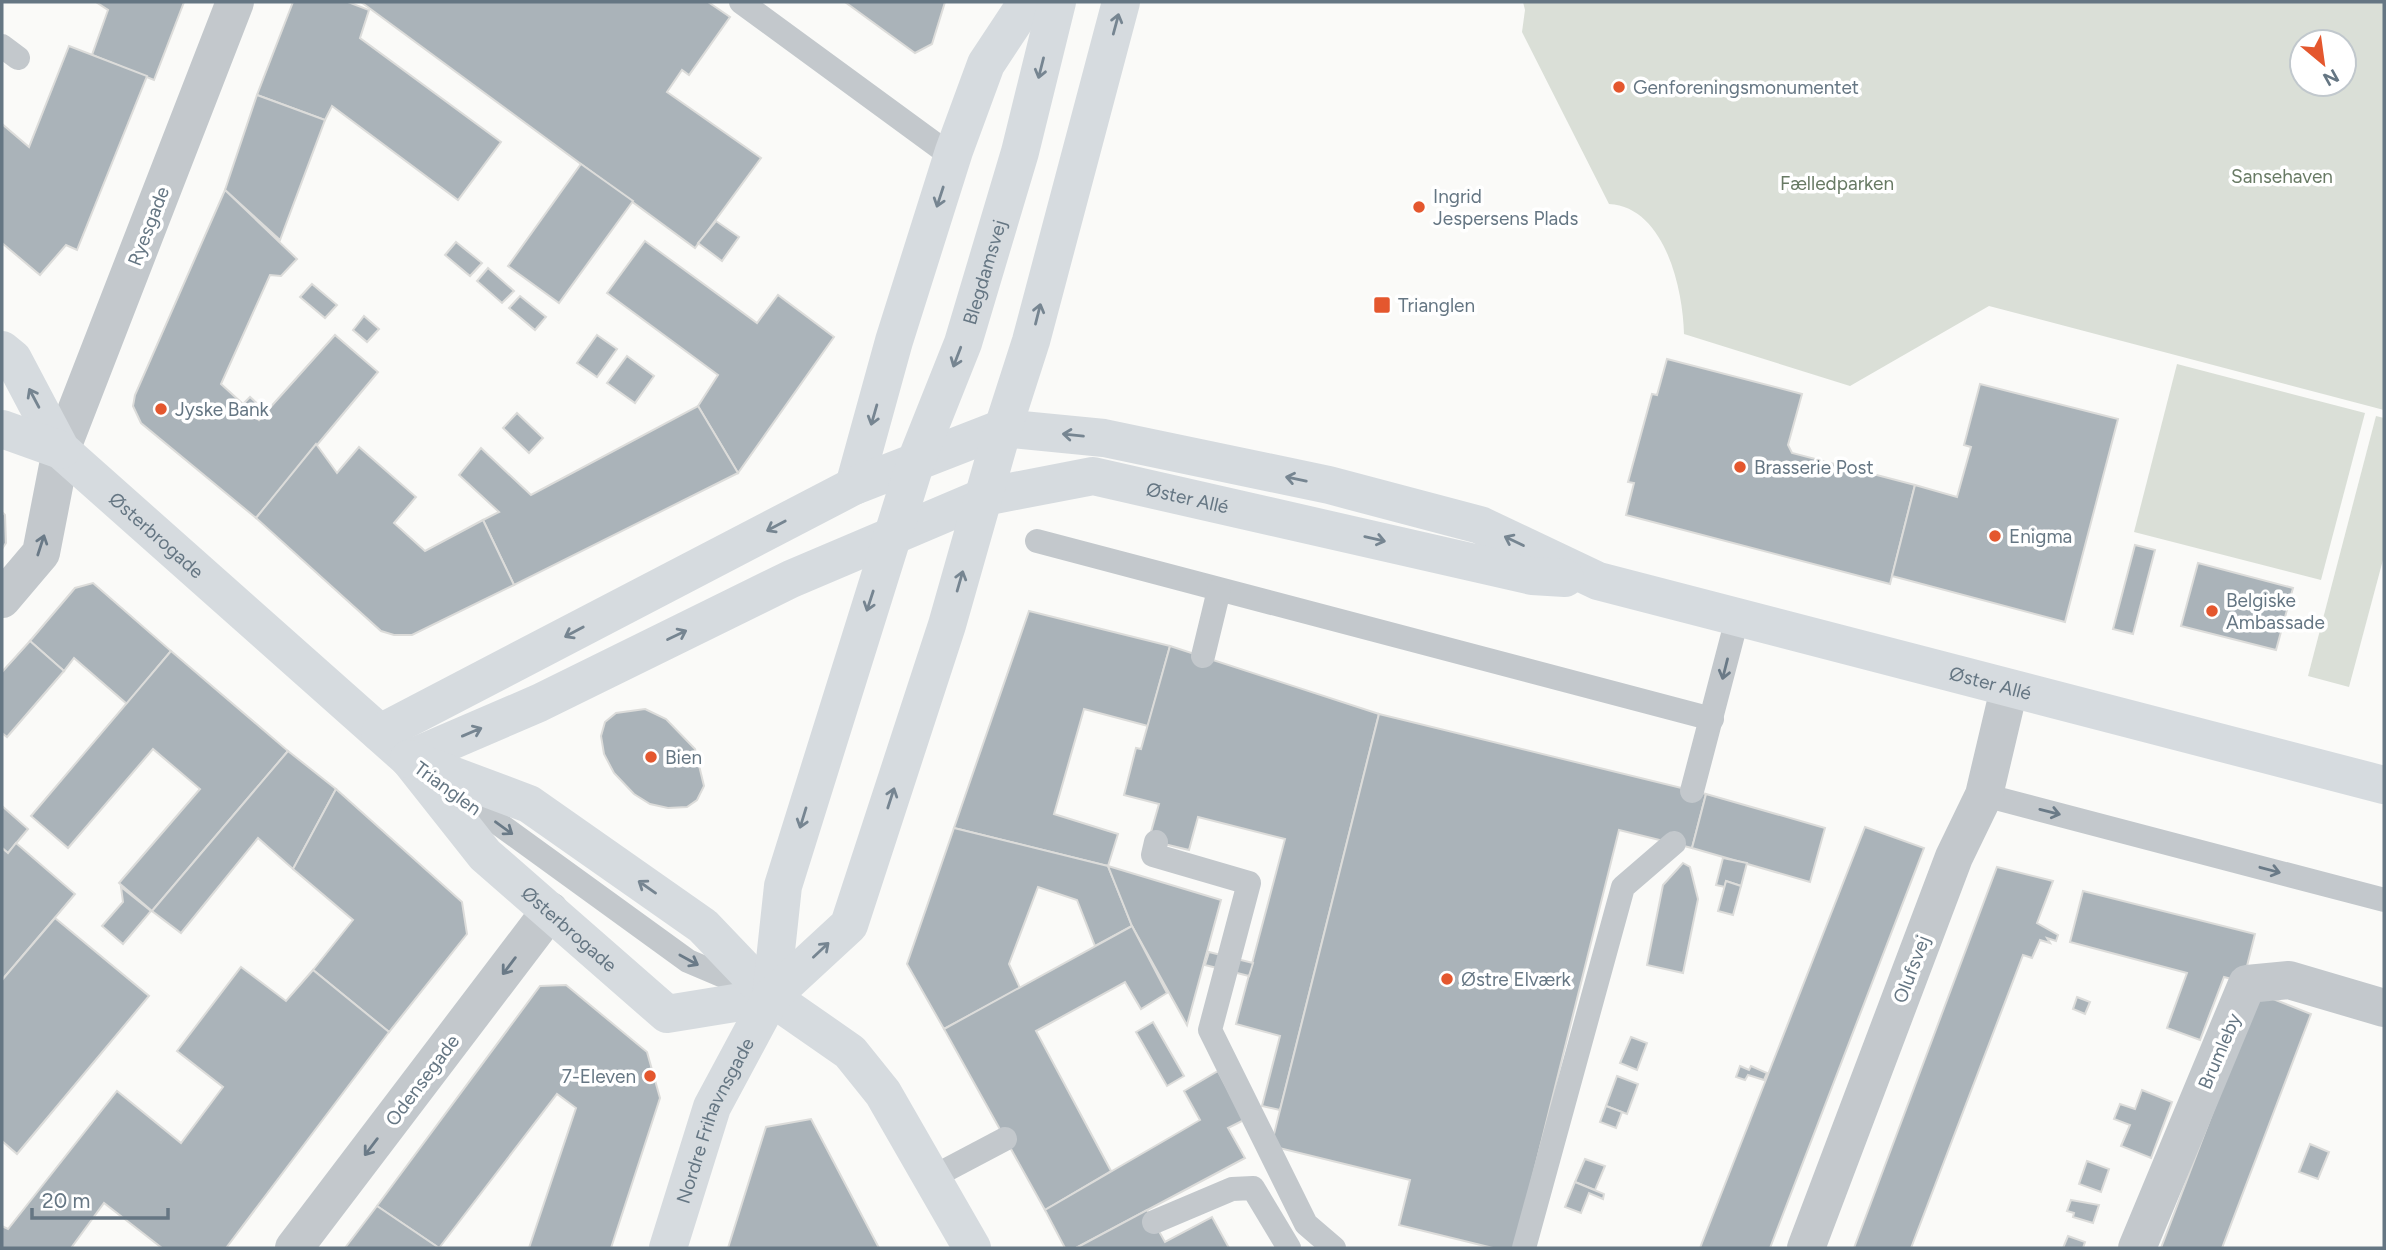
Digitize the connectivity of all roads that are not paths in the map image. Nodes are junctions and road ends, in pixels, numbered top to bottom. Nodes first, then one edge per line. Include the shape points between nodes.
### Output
1 (235, 2) edge
2 (741, 2) edge
3 (1027, 2) edge
4 (1057, 2) edge
5 (1122, 2) edge
6 (954, 151) junction
7 (2, 350) edge
8 (1003, 428) junction
9 (2, 429) edge
10 (61, 450) junction
11 (916, 461) junction
12 (854, 486) junction
13 (984, 497) junction
14 (892, 536) junction
15 (1037, 541) dead end
16 (791, 579) joint
17 (1598, 581) junction
18 (1219, 590) junction
19 (2, 599) edge
20 (1737, 619) junction
21 (1203, 656) dead end
22 (2009, 689) junction
23 (1712, 719) junction
24 (380, 733) junction
25 (409, 759) junction
26 (2384, 785) edge
27 (1692, 791) dead end
28 (1984, 795) junction
29 (1156, 842) dead end
30 (1674, 843) dead end
31 (2384, 900) edge
32 (550, 911) junction
33 (771, 997) junction
34 (2384, 1008) edge
35 (1005, 1139) dead end
36 (933, 1177) junction
37 (1154, 1222) dead end
38 (295, 1248) edge
39 (668, 1248) edge
40 (972, 1248) edge
41 (1289, 1248) edge
42 (1334, 1248) edge
43 (1524, 1248) edge
44 (1806, 1248) edge
45 (2137, 1248) edge

1 - 10 street, Ryesgade
2 - 6 lane via 939,147
3 - 6 street via 986,64
4 -> 11 street, Blegdamsvej via 1020,152 963,342
8 -> 5 street via 1031,341
6 -> 12 street
10 -> 7 street, Østerbrogade via 13,359
8 - 11 street, Øster Allé
8 - 13 street
17 -> 8 street, Øster Allé via 1480,524 1329,485 1104,438
9 - 10 street, Østerbrogade
19 -> 10 street, Ryesgade via 41,553
10 - 24 street, Østerbrogade
11 - 12 street, Øster Allé
11 - 14 street, Blegdamsvej
12 -> 24 street
13 - 14 street, Øster Allé
13 -> 17 street, Øster Allé via 1093,476 1532,576
33 -> 13 street via 849,925
14 - 16 street, Øster Allé
14 -> 33 street via 783,886
15 - 18 lane
25 -> 16 street, Trianglen via 539,703
17 - 20 street, Øster Allé
18 - 21 lane
18 - 23 lane
20 - 22 street, Øster Allé
20 -> 23 lane
22 - 26 street, Øster Allé
22 - 28 street, Olufsvej
23 - 27 lane
24 - 25 street, Østerbrogade
25 -> 32 street, Østerbrogade via 485,855
25 - 33 street, Østerbrogade via 529,804 703,926
28 -> 31 lane
28 - 44 street, Olufsvej via 1954,857
29 - 42 lane via 1153,855 1249,883 1210,1030 1306,1224
30 - 43 lane via 1623,887
32 - 33 street, Østerbrogade via 667,1014
32 -> 38 street, Odensegade
33 - 36 street, Østerbrogade via 850,1052 883,1093
33 - 39 street, Nordre Frihavnsgade via 712,1107
34 - 45 street, Brumleby via 2289,980 2247,984
35 - 36 lane
36 - 40 street, Østerbrogade
37 - 41 lane via 1232,1189 1253,1188

